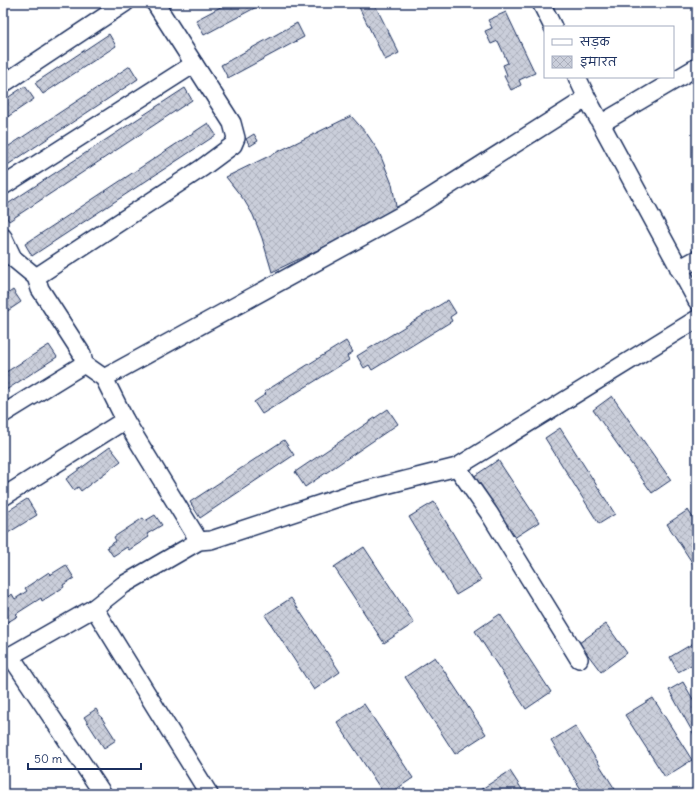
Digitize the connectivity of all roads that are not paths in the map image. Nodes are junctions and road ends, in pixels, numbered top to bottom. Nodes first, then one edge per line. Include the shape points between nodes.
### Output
1 (125, 3) edge
2 (155, 3) edge
3 (541, 3) edge
4 (552, 26) edge
5 (194, 64) junction
6 (697, 67) edge
7 (577, 78) edge
8 (3, 84) edge
9 (587, 98) junction
10 (602, 123) junction
11 (3, 186) edge
12 (3, 237) edge
13 (697, 259) edge
14 (8, 261) edge
15 (679, 268) junction
16 (36, 277) junction
17 (697, 301) edge
18 (697, 319) edge
19 (84, 364) junction
20 (104, 378) junction
21 (3, 414) edge
22 (125, 420) junction
23 (456, 467) junction
24 (3, 497) edge
25 (199, 541) junction
26 (94, 608) junction
27 (6, 657) edge
28 (579, 659) dead end
29 (103, 794) edge
30 (209, 794) edge

1 - 8 street
2 - 5 street
3 - 4 street
5 - 11 street
5 - 16 street via 232,123 236,138 233,145
6 - 10 street
7 - 9 street
9 - 10 street
9 - 20 street via 409,211
10 - 15 street
12 - 14 street
13 - 15 street
14 - 16 street
15 - 17 street
16 - 19 street via 40,289 82,354
18 - 23 street
19 - 20 street
19 - 21 street
20 - 22 street
22 - 24 street
22 - 25 street
23 - 25 street via 350,494 211,540
23 - 28 street via 489,513
25 - 26 street via 122,585
26 - 27 street
26 - 30 street
27 - 29 street

